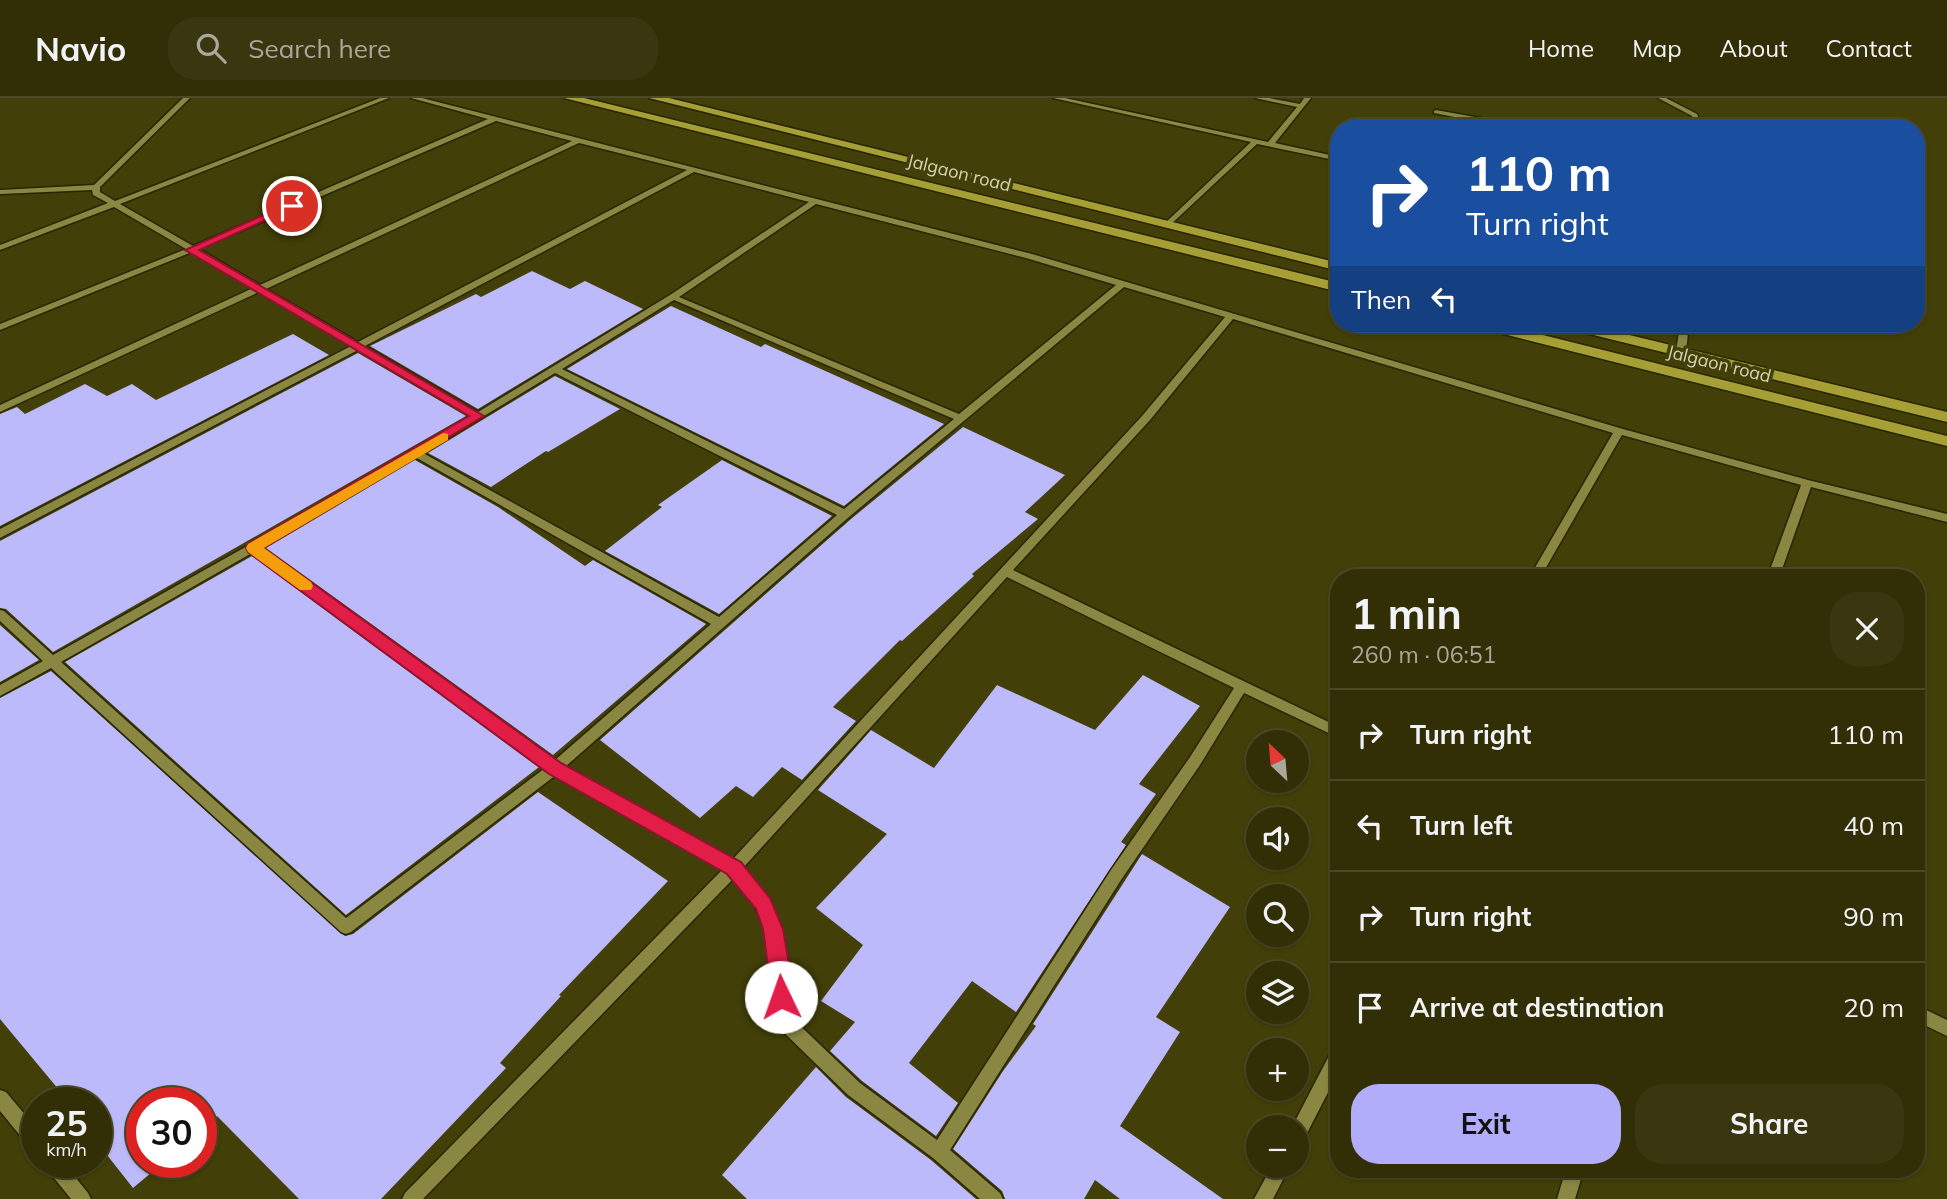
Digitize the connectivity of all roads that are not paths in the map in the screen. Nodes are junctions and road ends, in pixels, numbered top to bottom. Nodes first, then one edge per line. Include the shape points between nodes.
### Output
1 (187, 98) edge
2 (386, 98) edge
3 (414, 98) edge
4 (570, 98) edge
5 (1056, 98) edge
6 (1114, 98) edge
7 (1258, 98) edge
8 (1308, 98) edge
9 (1661, 98) edge
10 (663, 99) edge
11 (1301, 106) junction
12 (1102, 108) junction
13 (1436, 112) dead end
14 (495, 119) junction
15 (1474, 119) edge
16 (1696, 119) edge
17 (579, 140) junction
18 (1256, 141) junction
19 (1270, 144) junction
20 (1330, 157) edge
21 (693, 170) junction
22 (96, 187) junction
23 (0, 192) edge
24 (814, 201) junction
25 (115, 203) junction
26 (1168, 225) junction
27 (0, 248) edge
28 (190, 250) junction
29 (1330, 265) edge
30 (1123, 284) junction
31 (1330, 286) edge
32 (260, 290) junction
33 (673, 297) junction
34 (1232, 316) junction
35 (0, 327) edge
36 (1517, 333) edge
37 (1603, 333) edge
38 (1683, 333) edge
39 (356, 346) junction
40 (1682, 352) junction
41 (554, 369) junction
42 (0, 409) edge
43 (478, 416) junction
44 (1947, 417) edge
45 (961, 418) junction
46 (1619, 431) junction
47 (1947, 441) edge
48 (415, 453) junction
49 (1807, 483) junction
50 (845, 514) junction
51 (1947, 518) edge
52 (0, 534) edge
53 (253, 548) junction
54 (1539, 569) edge
55 (1776, 569) edge
56 (1006, 571) junction
57 (0, 614) edge
58 (721, 624) junction
59 (51, 660) junction
60 (1242, 686) junction
61 (0, 691) edge
62 (1330, 729) edge
63 (555, 768) junction
64 (734, 868) junction
65 (1925, 1017) edge
66 (1947, 1028) edge
67 (1330, 1071) edge
68 (0, 1098) edge
69 (1307, 1115) edge
70 (21, 1124) edge
71 (939, 1152) junction
72 (65, 1178) edge
73 (1274, 1178) edge
74 (1572, 1178) edge
75 (82, 1199) edge
76 (411, 1199) edge
77 (994, 1199) edge
78 (1263, 1199) edge
79 (1566, 1199) edge

1 - 22 street
2 - 25 street
3 - 14 street
4 - 31 highway, Jalgaon road
5 - 12 street
6 - 12 street
7 - 11 street
8 - 11 street
9 - 16 street
10 - 26 highway, Jalgaon road
11 - 19 street
12 - 18 street
13 - 15 street
14 - 17 street
14 - 28 street
17 - 21 street
17 - 32 street
18 - 19 street
18 - 26 street
19 - 20 street
21 - 24 street
21 - 39 street
22 - 23 street
22 - 25 street via 96,193
24 - 30 street
24 - 33 street
25 - 27 street
25 - 28 street
26 - 29 highway, Jalgaon road
28 - 32 street
28 - 35 street
30 - 34 street
30 - 45 street
32 - 39 street
32 - 42 street
33 - 41 street
33 - 45 street
34 - 46 street
34 - 56 street
36 - 47 highway, Jalgaon road
37 - 40 highway, Jalgaon road
38 - 40 street
39 - 43 street
39 - 52 street
40 - 44 highway, Jalgaon road
41 - 43 street
41 - 50 street
43 - 48 street
45 - 50 street
46 - 49 street
46 - 54 street
48 - 53 street
48 - 58 street
49 - 51 street
49 - 55 street
50 - 58 street
53 - 59 street
53 - 63 street
56 - 60 street
56 - 64 street
57 - 59 street
58 - 63 street
59 - 61 street
59 - 63 street via 346,927
60 - 62 street
60 - 71 street
63 - 64 street
64 - 71 street via 763,904 773,929 781,976 780,1017 854,1089
64 - 76 street
65 - 66 street
67 - 69 street
68 - 70 street
71 - 77 street
72 - 75 street
73 - 78 street
74 - 79 street

